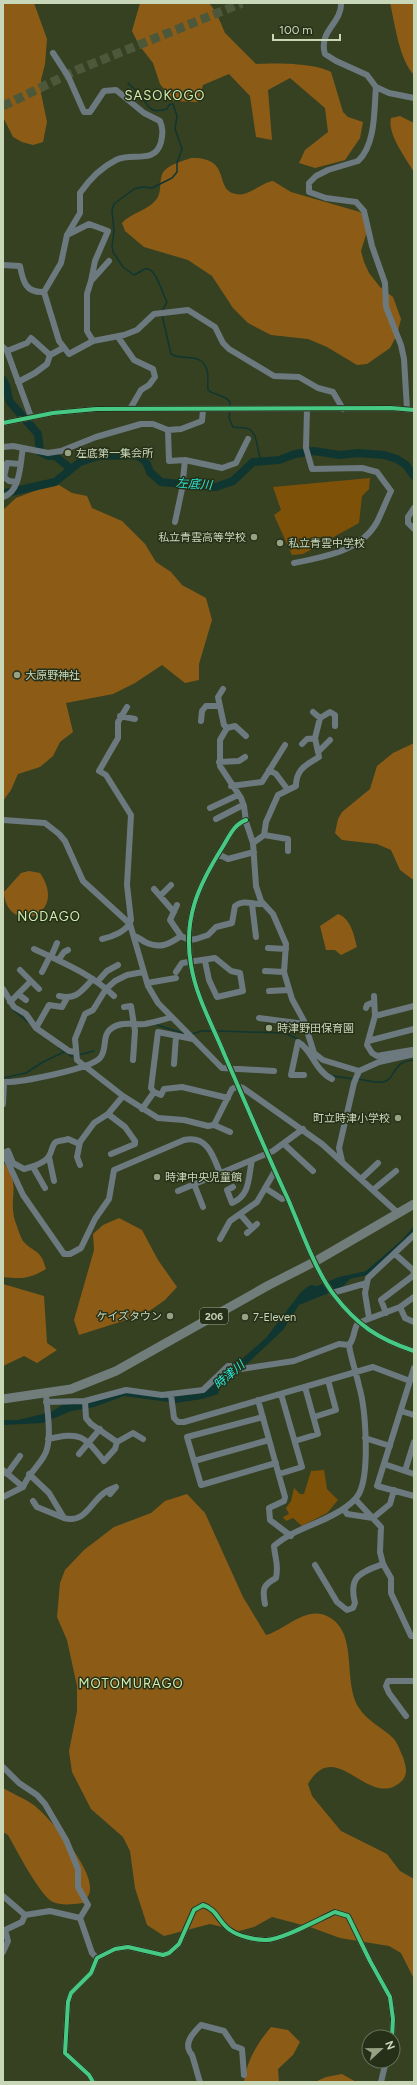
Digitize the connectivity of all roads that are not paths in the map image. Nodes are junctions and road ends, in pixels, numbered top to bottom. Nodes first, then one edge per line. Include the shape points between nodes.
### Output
1 (341, 3) edge
2 (53, 52) dead end
3 (376, 87) junction
4 (414, 98) edge
5 (67, 235) junction
6 (109, 261) dead end
7 (3, 265) edge
8 (91, 281) junction
9 (44, 292) junction
10 (118, 337) junction
11 (93, 341) junction
12 (63, 348) junction
13 (5, 349) edge
14 (50, 355) junction
15 (18, 382) junction
16 (130, 409) junction
17 (307, 409) junction
18 (343, 409) junction
19 (407, 409) junction
20 (203, 410) junction
21 (414, 410) edge
22 (31, 417) junction
23 (3, 423) edge
24 (168, 430) junction
25 (248, 439) dead end
26 (3, 447) edge
27 (23, 448) junction
28 (184, 460) junction
29 (20, 464) junction
30 (16, 485) junction
31 (5, 497) edge
32 (414, 508) edge
33 (175, 522) dead end
34 (414, 529) edge
35 (294, 564) dead end
36 (223, 689) dead end
37 (220, 706) junction
38 (127, 707) dead end
39 (313, 712) dead end
40 (120, 716) junction
41 (320, 718) junction
42 (135, 719) dead end
43 (201, 721) dead end
44 (336, 726) dead end
45 (227, 728) junction
46 (246, 736) dead end
47 (315, 738) junction
48 (330, 740) dead end
49 (285, 744) dead end
50 (302, 744) dead end
51 (318, 752) junction
52 (245, 757) dead end
53 (219, 762) junction
54 (269, 770) junction
55 (231, 786) junction
56 (288, 790) junction
57 (238, 795) junction
58 (243, 805) junction
59 (210, 808) dead end
60 (216, 819) dead end
61 (3, 820) edge
62 (246, 820) junction
63 (264, 835) junction
64 (253, 843) junction
65 (288, 851) dead end
66 (254, 852) junction
67 (218, 854) junction
68 (171, 885) dead end
69 (154, 889) dead end
70 (160, 896) junction
71 (252, 904) junction
72 (263, 904) junction
73 (177, 905) dead end
74 (174, 912) junction
75 (130, 924) junction
76 (134, 936) junction
77 (181, 936) junction
78 (256, 937) dead end
79 (102, 939) dead end
80 (188, 940) junction
81 (57, 943) dead end
82 (268, 948) dead end
83 (34, 949) dead end
84 (286, 949) junction
85 (68, 950) dead end
86 (50, 957) junction
87 (59, 959) junction
88 (205, 961) junction
89 (191, 962) junction
90 (118, 965) dead end
91 (20, 970) dead end
92 (265, 971) dead end
93 (42, 972) dead end
94 (143, 972) junction
95 (284, 972) junction
96 (95, 980) junction
97 (31, 981) junction
98 (147, 983) junction
99 (3, 989) edge
100 (39, 989) dead end
101 (106, 989) junction
102 (289, 990) junction
103 (269, 991) dead end
104 (18, 994) junction
105 (58, 996) dead end
106 (114, 996) dead end
107 (67, 998) junction
108 (26, 1000) dead end
109 (10, 1002) junction
110 (414, 1006) edge
111 (124, 1007) dead end
112 (366, 1008) dead end
113 (375, 1016) junction
114 (172, 1017) junction
115 (259, 1018) dead end
116 (135, 1024) junction
117 (305, 1024) junction
118 (36, 1028) junction
119 (414, 1030) edge
120 (176, 1036) junction
121 (192, 1038) junction
122 (368, 1041) junction
123 (414, 1050) edge
124 (414, 1054) edge
125 (76, 1055) junction
126 (133, 1060) dead end
127 (174, 1064) dead end
128 (82, 1065) junction
129 (231, 1068) junction
130 (274, 1071) dead end
131 (304, 1075) dead end
132 (356, 1076) junction
133 (332, 1079) dead end
134 (4, 1082) edge
135 (238, 1086) junction
136 (154, 1092) junction
137 (123, 1096) junction
138 (228, 1098) junction
139 (3, 1104) edge
140 (142, 1108) junction
141 (108, 1114) junction
142 (214, 1125) junction
143 (303, 1129) junction
144 (230, 1132) dead end
145 (80, 1142) junction
146 (284, 1144) junction
147 (3, 1152) edge
148 (111, 1154) dead end
149 (267, 1154) junction
150 (49, 1157) junction
151 (252, 1160) junction
152 (342, 1161) junction
153 (378, 1163) dead end
154 (80, 1165) dead end
155 (33, 1167) junction
156 (275, 1171) junction
157 (313, 1171) dead end
158 (396, 1171) dead end
159 (220, 1173) junction
160 (361, 1179) junction
161 (54, 1181) dead end
162 (194, 1184) junction
163 (45, 1188) dead end
164 (233, 1188) dead end
165 (265, 1188) junction
166 (373, 1190) junction
167 (178, 1192) dead end
168 (287, 1197) junction
169 (414, 1204) edge
170 (203, 1207) dead end
171 (398, 1213) junction
172 (240, 1214) junction
173 (252, 1228) dead end
174 (414, 1235) edge
175 (220, 1239) dead end
176 (394, 1254) junction
177 (316, 1261) junction
178 (414, 1275) edge
179 (367, 1283) junction
180 (332, 1293) junction
181 (414, 1297) edge
182 (400, 1307) junction
183 (386, 1313) junction
184 (369, 1318) junction
185 (414, 1322) edge
186 (358, 1323) junction
187 (349, 1344) junction
188 (414, 1351) edge
189 (414, 1368) edge
190 (354, 1372) junction
191 (328, 1380) junction
192 (410, 1381) junction
193 (305, 1387) junction
194 (281, 1394) junction
195 (171, 1395) junction
196 (46, 1398) junction
197 (3, 1400) edge
198 (258, 1400) junction
199 (85, 1401) junction
200 (401, 1411) junction
201 (414, 1415) edge
202 (314, 1416) junction
203 (263, 1417) junction
204 (100, 1429) junction
205 (48, 1438) junction
206 (365, 1438) junction
207 (144, 1439) dead end
208 (269, 1440) junction
209 (295, 1440) junction
210 (89, 1442) junction
211 (117, 1442) junction
212 (414, 1442) edge
213 (390, 1446) junction
214 (79, 1454) dead end
215 (20, 1456) dead end
216 (194, 1461) junction
217 (276, 1463) junction
218 (384, 1464) junction
219 (405, 1471) junction
220 (5, 1472) edge
221 (29, 1474) junction
222 (279, 1474) junction
223 (414, 1474) edge
224 (24, 1487) junction
225 (394, 1490) junction
226 (110, 1494) dead end
227 (414, 1496) edge
228 (3, 1497) edge
229 (356, 1500) junction
230 (33, 1501) dead end
231 (344, 1509) junction
232 (64, 1518) junction
233 (373, 1518) junction
234 (291, 1536) junction
235 (383, 1564) junction
236 (315, 1565) dead end
237 (265, 1604) dead end
238 (414, 1636) edge
239 (414, 1681) edge
240 (406, 1716) dead end
241 (3, 1767) edge
242 (3, 1896) edge
243 (25, 1915) junction
244 (80, 1918) junction
245 (3, 1952) edge
246 (97, 1958) junction
247 (392, 2029) edge
248 (384, 2069) edge
249 (244, 2075) dead end
250 (93, 2082) edge
251 (200, 2082) edge
252 (381, 2082) edge

1 - 3 street via 341,11 324,40 325,54 367,75
2 - 5 street via 68,76 84,112 90,112 104,91 116,90 144,113 160,121 164,131 160,147 154,154 115,160 92,178 80,193 80,213
3 - 4 street
3 - 19 street via 370,137 362,156 358,161 316,176 309,183 310,192 318,197 356,202 364,211 372,246 385,283 386,307 401,345
5 - 8 street via 89,224 108,231 95,261
5 - 9 street via 61,263
6 - 8 street
7 - 9 street via 20,266 27,288
8 - 11 street via 86,294 87,331
9 - 12 street
10 - 11 street
10 - 16 street via 134,360 153,369 155,377 149,385 140,390
10 - 18 street via 137,330 154,314 188,310 215,327 229,349 274,376 299,377 318,388 332,392
11 - 12 street via 69,354
12 - 14 street
13 - 14 street via 27,343 31,338
13 - 15 street
14 - 15 street via 46,364
15 - 22 street
16 - 20 street
16 - 22 street via 66,411
17 - 18 street
17 - 20 street
17 - 35 street via 306,448 312,469 362,468 377,472 391,491 377,522 367,536 333,554
18 - 19 street
19 - 21 street
20 - 24 street via 202,421 181,429
22 - 23 street
24 - 27 street via 153,424 141,424 96,437 61,452 48,453
24 - 28 street via 169,461
25 - 28 street via 236,463 222,468
26 - 27 street
27 - 29 street
28 - 33 street via 182,489
29 - 30 street
29 - 30 street via 7,464 4,477
30 - 31 street
32 - 34 street via 408,517 408,523
36 - 37 street via 218,697
37 - 43 street via 206,706 202,710
37 - 45 street
38 - 40 street
39 - 41 street
40 - 42 street
40 - 75 street via 118,738 99,771 106,775 131,815 126,885
41 - 44 street via 330,712 335,715
41 - 47 street
45 - 46 street via 235,726
45 - 53 street via 220,740
47 - 50 street via 307,739
47 - 51 street
48 - 51 street
49 - 54 street
51 - 56 street via 319,757 300,769 296,777 296,786
52 - 53 street via 239,761
53 - 55 street
54 - 55 street via 262,782
54 - 56 street via 276,774
55 - 57 street
56 - 63 street via 278,795 266,822
57 - 58 street
57 - 59 street
58 - 60 street
58 - 62 street
61 - 75 street via 45,822 65,841 83,882
62 - 64 street
62 - 67 street via 236,825
63 - 64 street
63 - 65 street via 288,839
64 - 66 street
66 - 67 street via 228,859
66 - 72 street via 256,886
67 - 80 street via 199,889 189,924
68 - 70 street
69 - 70 street
70 - 74 street
71 - 72 street
71 - 78 street
71 - 80 street via 238,904 235,906 232,923 216,927 208,935
72 - 84 street via 277,922
73 - 74 street
74 - 77 street via 170,920
75 - 76 street
75 - 79 street via 115,937
76 - 77 street via 149,944 164,946
76 - 94 street
77 - 80 street
80 - 89 street
81 - 86 street
82 - 84 street
83 - 86 street
84 - 95 street
85 - 87 street
86 - 87 street
86 - 93 street
87 - 96 street
88 - 88 street via 215,958 232,971 240,973 243,991 217,996 209,980
88 - 89 street
89 - 98 street via 182,963 176,975
89 - 129 street via 196,986
90 - 96 street
91 - 97 street
92 - 95 street
94 - 98 street
94 - 101 street via 127,975
95 - 102 street
96 - 101 street
96 - 107 street via 78,994
97 - 100 street
97 - 104 street
98 - 114 street via 158,1003
99 - 109 street
101 - 106 street
101 - 125 street via 93,1010 85,1014 74,1039
102 - 103 street
102 - 117 street
104 - 108 street
104 - 109 street
105 - 107 street
107 - 118 street via 62,1007 48,1005
109 - 118 street via 26,1014
110 - 113 street
111 - 116 street via 131,1006
112 - 113 street via 374,999
113 - 122 street
114 - 116 street
114 - 121 street
115 - 117 street
116 - 126 street
116 - 128 street via 122,1024 112,1028 106,1036 100,1058
117 - 132 street via 318,1057
118 - 125 street
119 - 122 street
120 - 121 street
120 - 127 street
120 - 136 street via 158,1032 151,1088
121 - 129 street via 222,1068
122 - 123 street via 367,1047 377,1056
124 - 132 street via 379,1062
125 - 128 street
128 - 134 street via 40,1078
128 - 137 street
129 - 130 street
129 - 135 street
131 - 133 street via 291,1075 298,1042 305,1047 319,1070
132 - 152 street via 339,1148
134 - 139 street
135 - 138 street via 232,1088
135 - 143 street via 254,1094
135 - 149 street
136 - 138 street via 161,1095 164,1089 175,1086
136 - 140 street
137 - 140 street
137 - 141 street
138 - 142 street
140 - 142 street via 158,1118
141 - 145 street via 94,1123
141 - 148 street via 125,1127 135,1141 135,1144
142 - 144 street
143 - 146 street
143 - 152 street
145 - 150 street via 68,1139 58,1141 54,1143
145 - 154 street via 77,1157
146 - 149 street
146 - 157 street
147 - 155 street via 8,1151 14,1163 24,1169
147 - 159 street via 23,1195 64,1254 81,1248 95,1219 109,1199 114,1170 191,1138 207,1145
149 - 151 street
149 - 156 street
150 - 155 street
150 - 161 street
151 - 159 street
151 - 164 street via 248,1189 232,1203 227,1190
152 - 160 street
153 - 160 street
155 - 163 street
156 - 165 street
156 - 168 street
158 - 166 street
159 - 162 street
160 - 166 street
162 - 167 street
162 - 170 street
165 - 168 street via 282,1199
165 - 172 street via 257,1202
166 - 171 street
168 - 177 street
169 - 171 highway, 206
171 - 177 highway, 206
172 - 173 street
172 - 175 street via 226,1226
174 - 176 street
176 - 178 street via 413,1270
176 - 179 street via 368,1278
177 - 180 street
177 - 196 highway, 206 via 116,1371
178 - 183 street via 381,1300
179 - 180 street
179 - 184 street via 365,1292
180 - 186 street
181 - 182 street
182 - 183 street
182 - 185 street via 405,1318
183 - 184 street
184 - 186 street
186 - 187 street via 354,1328 353,1340
186 - 188 street via 390,1343
187 - 190 street
187 - 195 street via 339,1344 294,1361 241,1369 228,1366 203,1390
189 - 192 street
190 - 191 street
190 - 192 street via 373,1367
190 - 206 street via 361,1393
191 - 193 street
191 - 202 street via 336,1410
192 - 200 street
193 - 194 street
193 - 202 street
194 - 198 street
194 - 209 street
195 - 198 street via 174,1418 178,1422
195 - 199 street via 126,1390
196 - 197 highway, 206
196 - 199 street
196 - 205 street
198 - 203 street
199 - 204 street via 86,1414 91,1424
200 - 201 street
200 - 213 street
202 - 209 street via 318,1434
203 - 208 street
203 - 216 street via 188,1437
204 - 210 street
204 - 211 street
205 - 210 street via 70,1434
205 - 221 street via 44,1457
206 - 213 street
206 - 229 street via 364,1479
207 - 211 street via 133,1434
208 - 216 street
208 - 217 street
209 - 222 street via 302,1467
210 - 211 street via 104,1461 115,1449
210 - 214 street
212 - 219 street
213 - 218 street
215 - 220 street
216 - 217 street via 201,1485
217 - 222 street
218 - 219 street
218 - 225 street via 377,1486
219 - 223 street
220 - 224 street
221 - 224 street
221 - 232 street via 49,1493
222 - 234 street via 285,1497 284,1501 269,1508 270,1520
224 - 228 street
225 - 227 street
225 - 233 street via 390,1504
226 - 232 street via 116,1487 104,1493 89,1512 70,1520
229 - 231 street
229 - 233 street
230 - 232 street via 37,1507
231 - 233 street via 347,1514
231 - 234 street
233 - 235 street via 381,1527 380,1552
234 - 237 street via 274,1546 279,1565 276,1578 267,1583 263,1593
235 - 236 street via 360,1573 354,1582 352,1592 355,1603 353,1608 347,1610 337,1602
235 - 238 street via 391,1578 391,1593 411,1636
239 - 240 street via 388,1680 386,1686
241 - 244 street via 19,1783 41,1798 66,1840 78,1870 80,1893 88,1905
242 - 243 street
243 - 244 street via 50,1911
243 - 245 street via 22,1922 5,1930 8,1941
244 - 246 street via 92,1954
246 - 247 street via 115,1949 128,1947 163,1955 179,1944 194,1910 203,1905 210,1907 225,1927 235,1933 266,1941 334,1912 341,1913 352,1921 390,1997
246 - 250 street via 91,1973 71,1993 64,2048 67,2057 89,2075
248 - 252 street
249 - 251 street via 242,2049 234,2046 224,2031 201,2025 194,2031 188,2043

